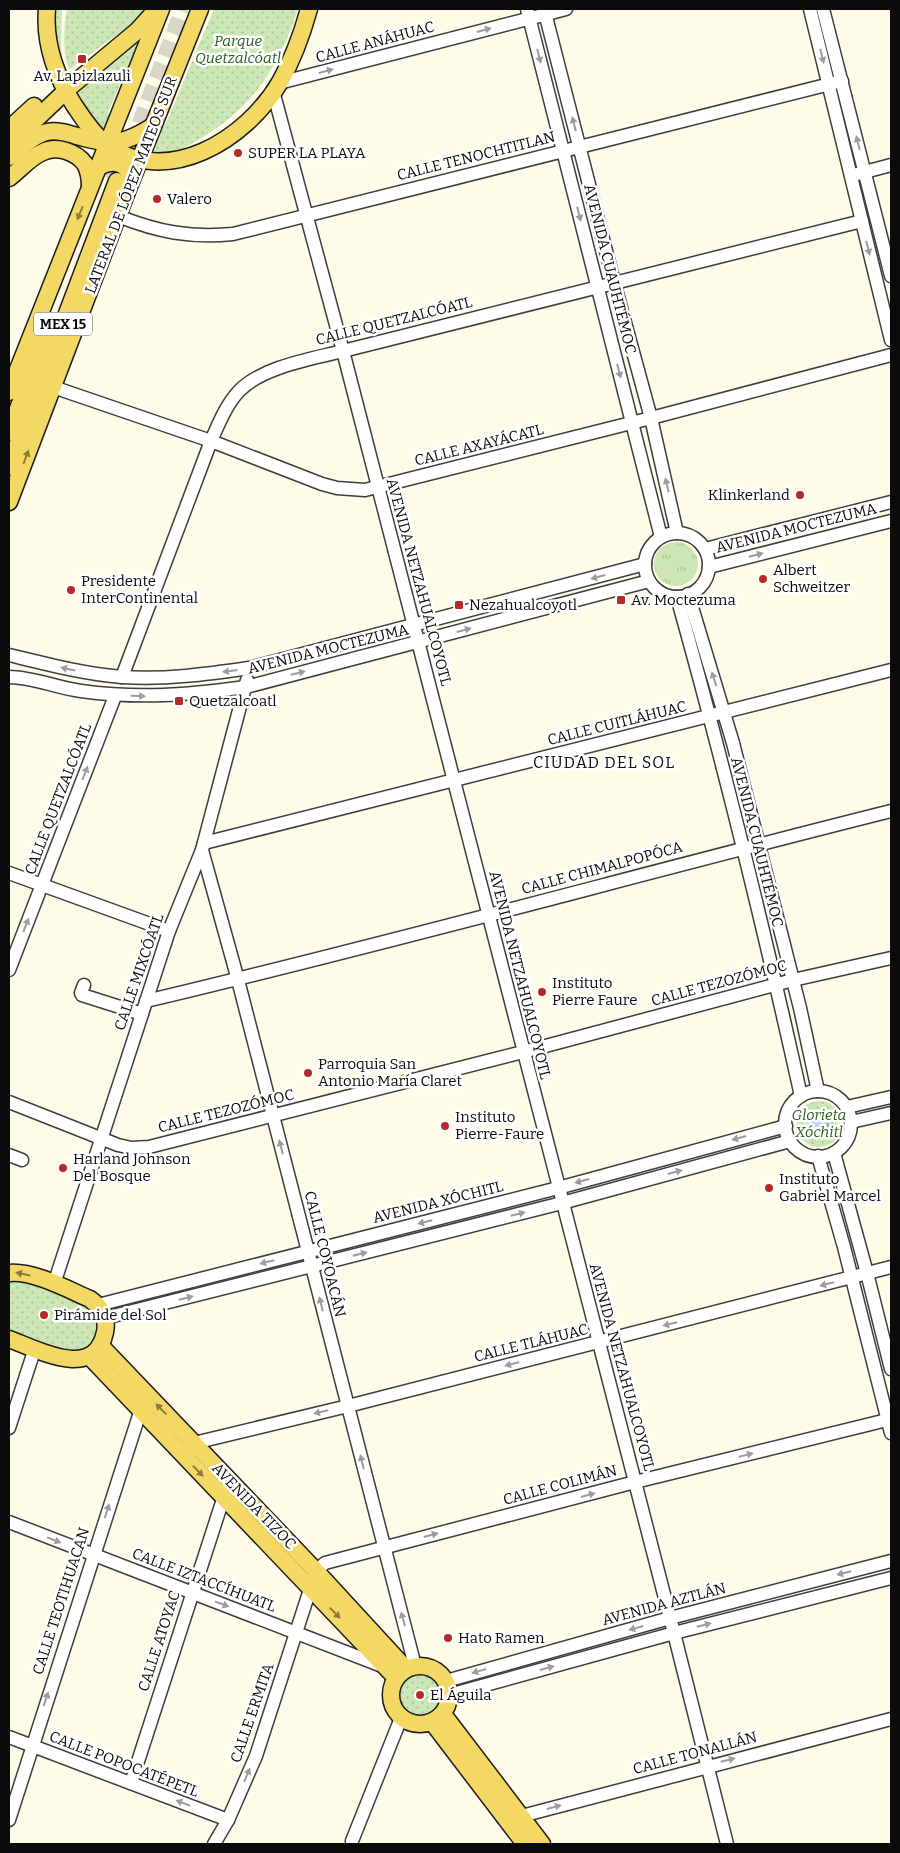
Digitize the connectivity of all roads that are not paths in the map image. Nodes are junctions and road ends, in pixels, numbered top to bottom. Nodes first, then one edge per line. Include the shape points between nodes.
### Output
1 (47, 9) edge
2 (159, 9) edge
3 (200, 9) edge
4 (309, 9) edge
5 (566, 9) edge
6 (810, 9) edge
7 (823, 9) edge
8 (545, 11) edge
9 (528, 14) edge
10 (842, 81) junction
11 (829, 84) junction
12 (276, 87) junction
13 (65, 90) junction
14 (256, 113) junction
15 (279, 114) junction
16 (153, 126) junction
17 (9, 129) edge
18 (29, 142) junction
19 (106, 144) junction
20 (9, 145) edge
21 (580, 147) junction
22 (562, 151) junction
23 (9, 158) edge
24 (140, 159) junction
25 (891, 165) edge
26 (866, 172) junction
27 (114, 176) junction
28 (850, 176) junction
29 (9, 177) edge
30 (90, 190) junction
31 (118, 216) junction
32 (306, 216) junction
33 (862, 221) junction
34 (888, 254) edge
35 (891, 276) edge
36 (614, 282) junction
37 (597, 286) junction
38 (891, 340) edge
39 (343, 351) junction
40 (891, 355) edge
41 (53, 387) junction
42 (9, 392) edge
43 (651, 418) junction
44 (633, 423) junction
45 (9, 432) edge
46 (211, 441) junction
47 (9, 468) edge
48 (377, 488) junction
49 (9, 502) edge
50 (891, 502) edge
51 (891, 521) edge
52 (677, 533) junction
53 (660, 537) junction
54 (705, 549) junction
55 (645, 564) junction
56 (709, 567) junction
57 (649, 581) junction
58 (682, 596) junction
59 (413, 626) junction
60 (417, 642) junction
61 (9, 654) edge
62 (249, 668) junction
63 (891, 670) edge
64 (9, 677) edge
65 (122, 677) junction
66 (246, 686) junction
67 (115, 696) junction
68 (725, 712) junction
69 (709, 716) junction
70 (453, 781) junction
71 (891, 811) edge
72 (759, 844) junction
73 (203, 846) junction
74 (742, 848) junction
75 (9, 873) edge
76 (42, 885) junction
77 (488, 915) junction
78 (169, 931) junction
79 (891, 958) edge
80 (9, 970) edge
81 (238, 980) junction
82 (793, 980) junction
83 (776, 984) junction
84 (84, 985) dead end
85 (146, 1001) junction
86 (142, 1014) junction
87 (523, 1052) junction
88 (818, 1091) junction
89 (801, 1096) junction
90 (891, 1097) edge
91 (9, 1102) edge
92 (847, 1107) junction
93 (891, 1113) edge
94 (273, 1116) junction
95 (851, 1122) junction
96 (786, 1126) junction
97 (101, 1139) junction
98 (790, 1141) junction
99 (834, 1153) junction
100 (9, 1155) edge
101 (818, 1156) junction
102 (22, 1160) dead end
103 (558, 1188) junction
104 (562, 1203) junction
105 (308, 1252) junction
106 (312, 1266) junction
107 (891, 1267) edge
108 (9, 1273) edge
109 (867, 1273) junction
110 (852, 1278) junction
111 (54, 1284) junction
112 (101, 1312) junction
113 (9, 1339) edge
114 (599, 1343) junction
115 (35, 1348) junction
116 (94, 1351) junction
117 (891, 1369) edge
118 (146, 1393) junction
119 (348, 1406) junction
120 (140, 1410) junction
121 (890, 1419) edge
122 (9, 1428) edge
123 (891, 1433) edge
124 (188, 1449) junction
125 (229, 1480) junction
126 (635, 1482) junction
127 (223, 1497) junction
128 (9, 1522) edge
129 (384, 1548) junction
130 (93, 1555) junction
131 (891, 1561) edge
132 (316, 1571) junction
133 (891, 1578) edge
134 (310, 1588) junction
135 (192, 1592) junction
136 (670, 1618) junction
137 (296, 1633) junction
138 (674, 1633) junction
139 (401, 1670) junction
140 (448, 1688) junction
141 (401, 1718) junction
142 (437, 1718) junction
143 (891, 1719) edge
144 (9, 1737) edge
145 (31, 1746) junction
146 (708, 1766) junction
147 (131, 1783) junction
148 (514, 1818) junction
149 (9, 1820) edge
150 (228, 1820) junction
151 (352, 1841) dead end
152 (214, 1844) edge
153 (525, 1844) edge
154 (542, 1844) edge
155 (727, 1844) edge

1 - 13 main road via 50,49
2 - 13 main road
2 - 19 main road, LATERAL DE LÓPEZ MATEOS SUR
3 - 16 main road, LATERAL DE LÓPEZ MATEOS SUR
4 - 12 main road via 299,42
5 - 8 street, CALLE ANÁHUAC
6 -> 11 street
7 - 10 street
8 - 9 street, CALLE ANÁHUAC
21 -> 8 street, AVENIDA CUAUHTÉMOC
12 -> 9 street, CALLE ANÁHUAC
9 -> 22 street, AVENIDA CUAUHTÉMOC
10 - 11 street, CALLE TENOCHTITLAN
26 -> 10 street
11 - 21 street, CALLE TENOCHTITLAN
11 - 28 street
12 - 14 main road
12 - 15 street, AVENIDA NETZAHUALCOYOTL
13 - 17 main road via 36,104
13 - 19 main road via 89,126
13 - 20 main road
14 - 15 street via 272,110
14 - 24 main road via 214,147 194,156 166,161
15 - 32 street, AVENIDA NETZAHUALCOYOTL
16 - 19 main road via 128,139
16 - 24 main road, LATERAL DE LÓPEZ MATEOS SUR
18 - 19 main road via 45,132 62,132
18 - 23 main road
18 - 29 main road
19 - 24 main road
19 - 27 main road, LATERAL DE LÓPEZ MATEOS SUR
21 - 22 street, CALLE TENOCHTITLAN
21 - 36 street, AVENIDA CUAUHTÉMOC
22 - 32 street, CALLE TENOCHTITLAN
22 -> 37 street, AVENIDA CUAUHTÉMOC
24 - 27 main road, LATERAL DE LÓPEZ MATEOS SUR
25 - 26 street
26 - 28 street
26 - 34 street
27 - 30 main road, LATERAL DE LÓPEZ MATEOS SUR
27 - 31 main road, LATERAL DE LÓPEZ MATEOS SUR
27 - 45 main road, MEX 15
27 - 47 main road, MEX 15
28 - 33 street
29 - 30 main road via 40,153 60,150 85,164
30 -> 42 main road, LATERAL DE LÓPEZ MATEOS SUR
31 - 32 street, CALLE TENOCHTITLAN via 173,234 213,236
31 - 41 main road, LATERAL DE LÓPEZ MATEOS SUR
32 - 39 street, AVENIDA NETZAHUALCOYOTL
33 - 36 street, CALLE QUETZALCÓATL
33 -> 38 street
34 - 35 street
36 - 37 street, CALLE QUETZALCÓATL
36 - 43 street, AVENIDA CUAUHTÉMOC
37 - 39 street, CALLE QUETZALCÓATL
37 -> 44 street, AVENIDA CUAUHTÉMOC
39 - 46 street, CALLE QUETZALCÓATL via 273,370 250,382 224,411
39 - 48 street, AVENIDA NETZAHUALCOYOTL
40 - 43 street, CALLE AXAYÁCATL
41 - 46 street, CALLE AXAYÁCATL
49 -> 41 main road, LATERAL DE LÓPEZ MATEOS SUR
43 - 44 street, CALLE AXAYÁCATL
52 -> 43 street, AVENIDA CUAUHTÉMOC
44 - 48 street, CALLE AXAYÁCATL
44 - 53 street, AVENIDA CUAUHTÉMOC
46 - 48 street, CALLE AXAYÁCATL via 322,484 352,490
46 - 65 street, CALLE QUETZALCÓATL
48 - 59 street, AVENIDA NETZAHUALCOYOTL
50 - 54 street, AVENIDA MOCTEZUMA
56 -> 51 street, AVENIDA MOCTEZUMA
52 - 53 street
52 - 54 street via 694,537
53 - 55 street via 647,552
54 - 56 street
55 - 57 street
55 -> 59 street, AVENIDA MOCTEZUMA
56 - 58 street via 702,584
57 - 58 street via 667,595
60 -> 57 street, AVENIDA MOCTEZUMA
68 -> 58 street, AVENIDA CUAUHTÉMOC
58 - 69 street, AVENIDA CUAUHTÉMOC
59 - 60 street, AVENIDA NETZAHUALCOYOTL
59 - 62 street, AVENIDA MOCTEZUMA
66 -> 60 street, AVENIDA MOCTEZUMA
60 - 70 street, AVENIDA NETZAHUALCOYOTL
65 -> 61 street, AVENIDA MOCTEZUMA via 82,672
62 -> 65 street, AVENIDA MOCTEZUMA via 189,676
62 - 66 street, CALLE MIXCÓATL
63 - 68 street, CALLE CUITLÁHUAC
64 - 67 street, AVENIDA MOCTEZUMA
67 -> 66 street, AVENIDA MOCTEZUMA via 191,694
66 - 73 street, CALLE MIXCÓATL
76 -> 67 street, CALLE QUETZALCÓATL
68 - 69 street, CALLE CUITLÁHUAC
68 - 72 street, AVENIDA CUAUHTÉMOC
69 - 70 street, CALLE CUITLÁHUAC
69 - 74 street, AVENIDA CUAUHTÉMOC
70 - 73 street, CALLE CUITLÁHUAC
70 - 77 street, AVENIDA NETZAHUALCOYOTL
71 - 72 street, CALLE CHIMALPOPÓCA
72 - 74 street, CALLE CHIMALPOPÓCA
72 - 82 street, AVENIDA CUAUHTÉMOC
73 - 78 street, CALLE MIXCÓATL
73 - 81 street, CALLE COYOACÁN
74 - 77 street, CALLE CHIMALPOPÓCA
74 - 83 street, AVENIDA CUAUHTÉMOC
75 - 76 street
76 - 78 street
80 -> 76 street, CALLE QUETZALCÓATL
77 - 81 street, CALLE CHIMALPOPÓCA
77 - 87 street, AVENIDA NETZAHUALCOYOTL
78 - 85 street, CALLE MIXCÓATL
79 - 82 street, CALLE TEZOZÓMOC
81 - 85 street, CALLE CHIMALPOPÓCA
81 - 94 street, CALLE COYOACÁN
82 - 83 street, CALLE TEZOZÓMOC
82 - 88 street, AVENIDA CUAUHTÉMOC
83 - 87 street, CALLE TEZOZÓMOC
83 - 89 street, AVENIDA CUAUHTÉMOC
84 - 86 street via 82,995
85 - 86 street, CALLE MIXCÓATL
86 - 97 street, CALLE MIXCÓATL
87 - 94 street, CALLE TEZOZÓMOC
87 - 103 street, AVENIDA NETZAHUALCOYOTL
88 - 89 street
88 - 92 street via 834,1095
89 - 96 street via 789,1109
90 - 92 street
91 - 97 street, CALLE TEZOZÓMOC
92 - 95 street
93 - 95 street
94 - 97 street, CALLE TEZOZÓMOC via 149,1147 124,1147
105 -> 94 street, CALLE COYOACÁN
95 - 99 street via 849,1136
96 - 98 street
96 -> 103 street, AVENIDA XÓCHITL
97 - 111 street, CALLE MIXCÓATL
98 - 101 street via 799,1150
104 -> 98 street, AVENIDA XÓCHITL
99 - 101 street
99 - 109 street
100 - 102 street
101 - 110 street
103 - 104 street, AVENIDA NETZAHUALCOYOTL
103 -> 105 street, AVENIDA XÓCHITL
106 -> 104 street, AVENIDA XÓCHITL
104 - 114 street, AVENIDA NETZAHUALCOYOTL
105 - 106 street, CALLE COYOACÁN
105 -> 112 street, AVENIDA XÓCHITL
112 -> 106 street, AVENIDA XÓCHITL
119 -> 106 street, CALLE COYOACÁN
107 - 109 street, CALLE TLÁHUAC
111 -> 108 main road via 28,1275
109 - 110 street, CALLE TLÁHUAC
109 - 117 street
110 -> 114 street, CALLE TLÁHUAC
110 - 121 street
111 - 112 main road via 90,1299
112 - 116 main road via 106,1327 104,1338
113 - 115 main road
114 -> 119 street, CALLE TLÁHUAC
114 - 126 street, AVENIDA NETZAHUALCOYOTL
115 - 116 main road via 70,1360
115 - 122 street
116 - 118 main road, AVENIDA TIZOC
116 - 120 main road, AVENIDA TIZOC
118 - 120 street, CALLE TEOTIHUACAN
124 -> 118 main road, AVENIDA TIZOC
119 -> 124 street, CALLE TLÁHUAC
129 -> 119 street, CALLE COYOACÁN
120 - 124 main road, AVENIDA TIZOC
130 -> 120 street, CALLE TEOTIHUACAN
121 - 123 street
126 -> 121 street, CALLE COLIMÁN
124 - 125 main road, AVENIDA TIZOC
124 -> 127 main road, AVENIDA TIZOC
125 - 127 street, CALLE ATOYAC
125 - 132 main road, AVENIDA TIZOC
129 -> 126 street, CALLE COLIMÁN
126 - 136 street, AVENIDA NETZAHUALCOYOTL
127 - 134 main road, AVENIDA TIZOC
127 - 135 street, CALLE ATOYAC
128 -> 130 street, CALLE IZTACCÍHUATL
129 - 132 street, CALLE COLIMÁN via 325,1563
139 -> 129 street, CALLE COYOACÁN
130 - 135 street, CALLE IZTACCÍHUATL
145 -> 130 street, CALLE TEOTIHUACAN
131 -> 136 street, AVENIDA AZTLÁN
132 - 134 street
132 - 139 main road, AVENIDA TIZOC
138 -> 133 street, AVENIDA AZTLÁN
134 - 137 street, CALLE ERMITA
134 -> 139 main road, AVENIDA TIZOC
135 -> 137 street, CALLE IZTACCÍHUATL
135 - 147 street, CALLE ATOYAC
136 - 138 street, AVENIDA NETZAHUALCOYOTL
136 -> 140 street, AVENIDA AZTLÁN
137 - 139 street, CALLE IZTACCÍHUATL
150 -> 137 street, CALLE ERMITA via 256,1756
140 -> 138 street, AVENIDA AZTLÁN
138 - 146 street, AVENIDA NETZAHUALCOYOTL
139 - 140 main road via 429,1667 436,1670
139 - 141 main road via 391,1689 393,1708
140 - 142 main road via 449,1702
141 - 142 main road via 419,1725
141 - 151 street
142 - 148 main road
146 -> 143 street, CALLE TONALLÁN
144 - 145 street, CALLE POPOCATÉPETL
145 - 147 street, CALLE POPOCATÉPETL
145 - 149 street, CALLE TEOTIHUACAN
148 -> 146 street, CALLE TONALLÁN
146 - 155 street, AVENIDA NETZAHUALCOYOTL
150 -> 147 street, CALLE POPOCATÉPETL
148 - 153 main road
148 - 154 main road
150 - 152 street, CALLE ERMITA

